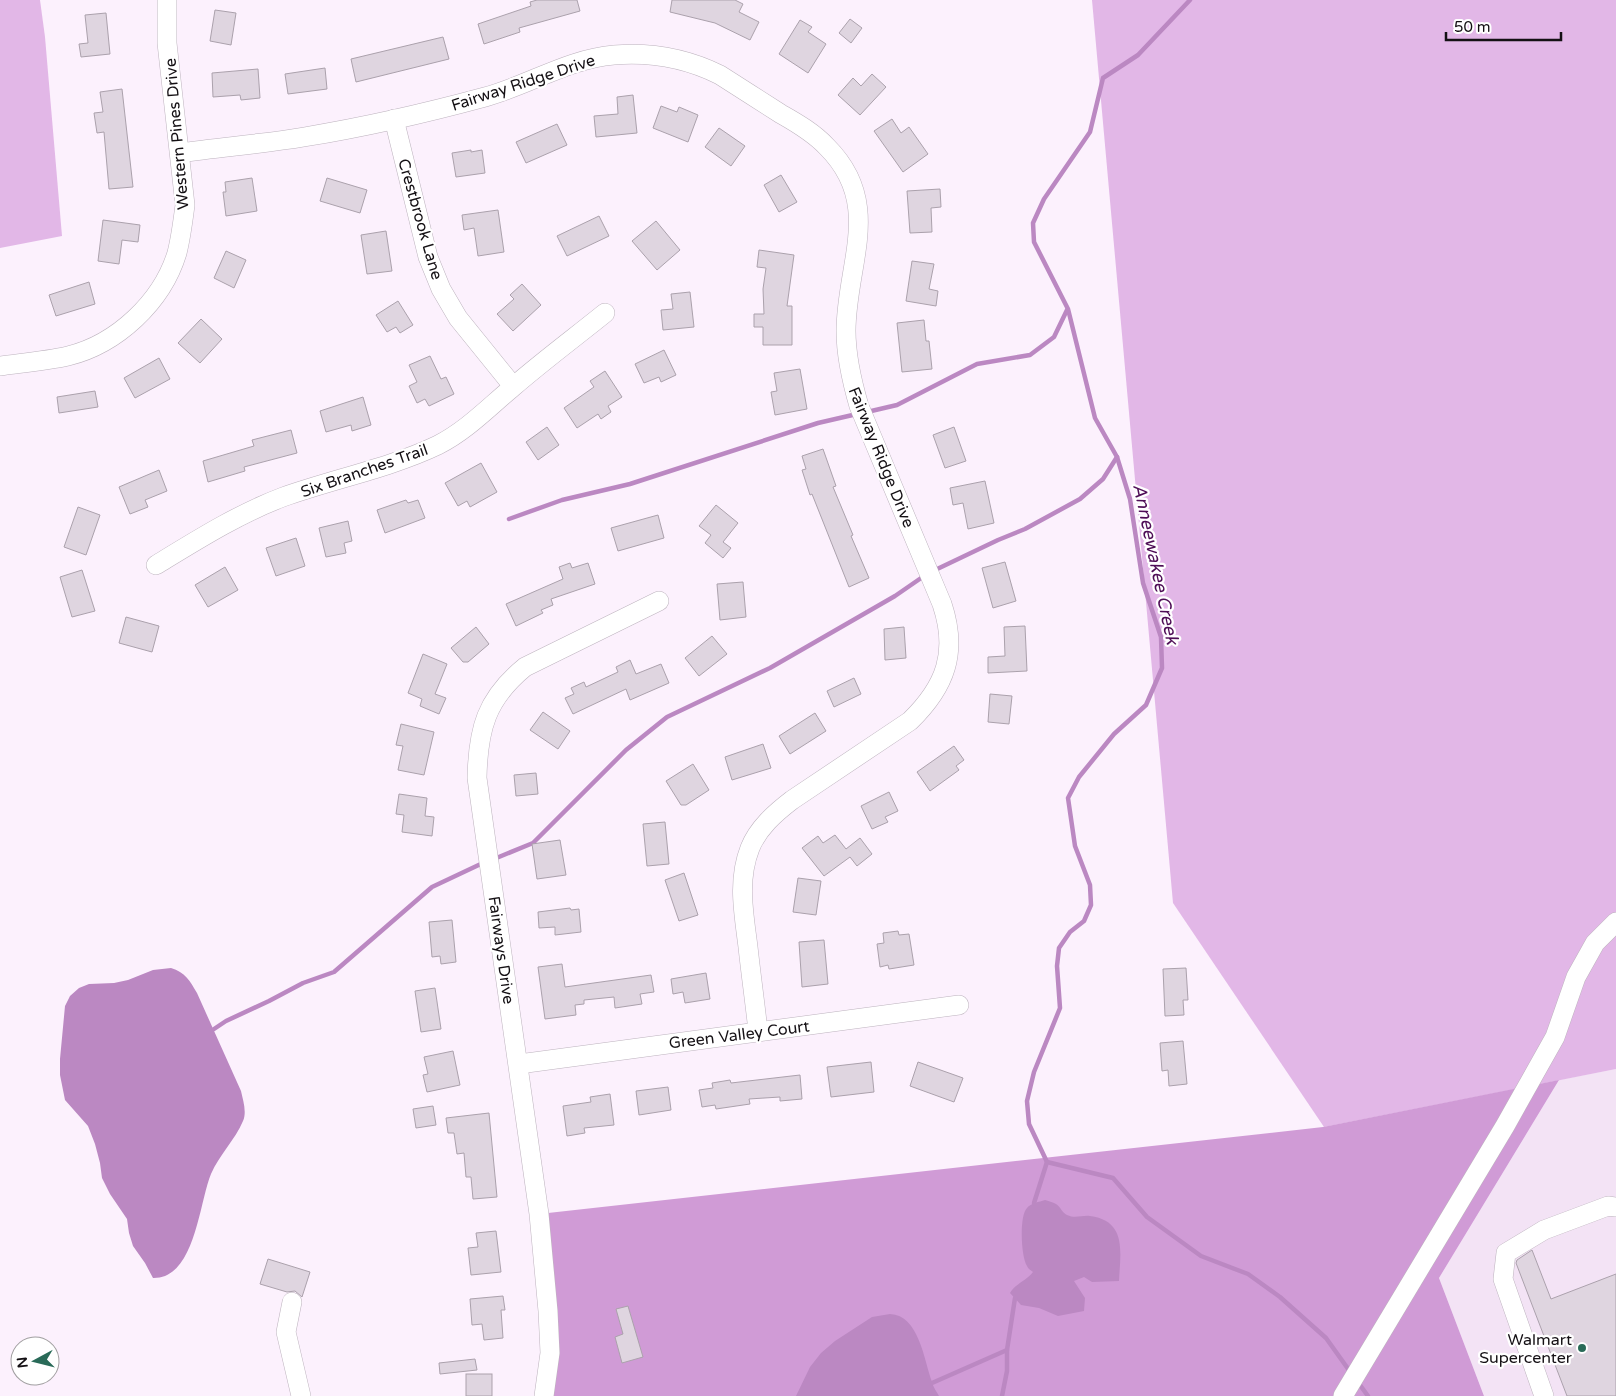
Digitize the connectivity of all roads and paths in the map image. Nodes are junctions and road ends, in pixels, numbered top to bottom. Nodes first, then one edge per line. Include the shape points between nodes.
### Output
1 (167, 0) edge
2 (394, 119) junction
3 (180, 153) junction
4 (605, 314) dead end
5 (0, 366) edge
6 (513, 386) junction
7 (156, 565) dead end
8 (658, 601) dead end
9 (1616, 922) edge
10 (959, 1005) dead end
11 (758, 1031) junction
12 (519, 1064) junction
13 (1616, 1207) edge
14 (292, 1302) dead end
15 (301, 1396) edge
16 (544, 1396) edge
17 (1343, 1396) edge
18 (1544, 1396) edge

1 - 3 street, Western Pines Drive via 167,43
2 - 3 street, Fairway Ridge Drive via 303,137
2 - 6 street, Crestbrook Lane via 428,257 441,288 458,318
2 - 11 street, Fairway Ridge Drive via 486,97 588,58 658,55 708,69 803,128 827,146 850,179 860,223 846,331 853,385 858,406 942,604 950,646 942,679 922,710 774,814 750,848 742,896
3 - 5 street, Western Pines Drive via 185,204 182,230 167,278 141,313 90,348 62,357
4 - 6 street, Six Branches Trail
6 - 7 street, Six Branches Trail via 479,417 439,444 261,506
8 - 12 street, Fairways Drive via 525,667 498,694 481,733 477,778
9 - 17 street via 1595,943 1576,977 1555,1037
10 - 11 street, Green Valley Court
11 - 12 street, Green Valley Court
12 - 16 street, Fairways Drive via 548,1311 550,1353
13 - 18 street via 1608,1206 1544,1230 1506,1253 1503,1279
14 - 15 street via 286,1332

